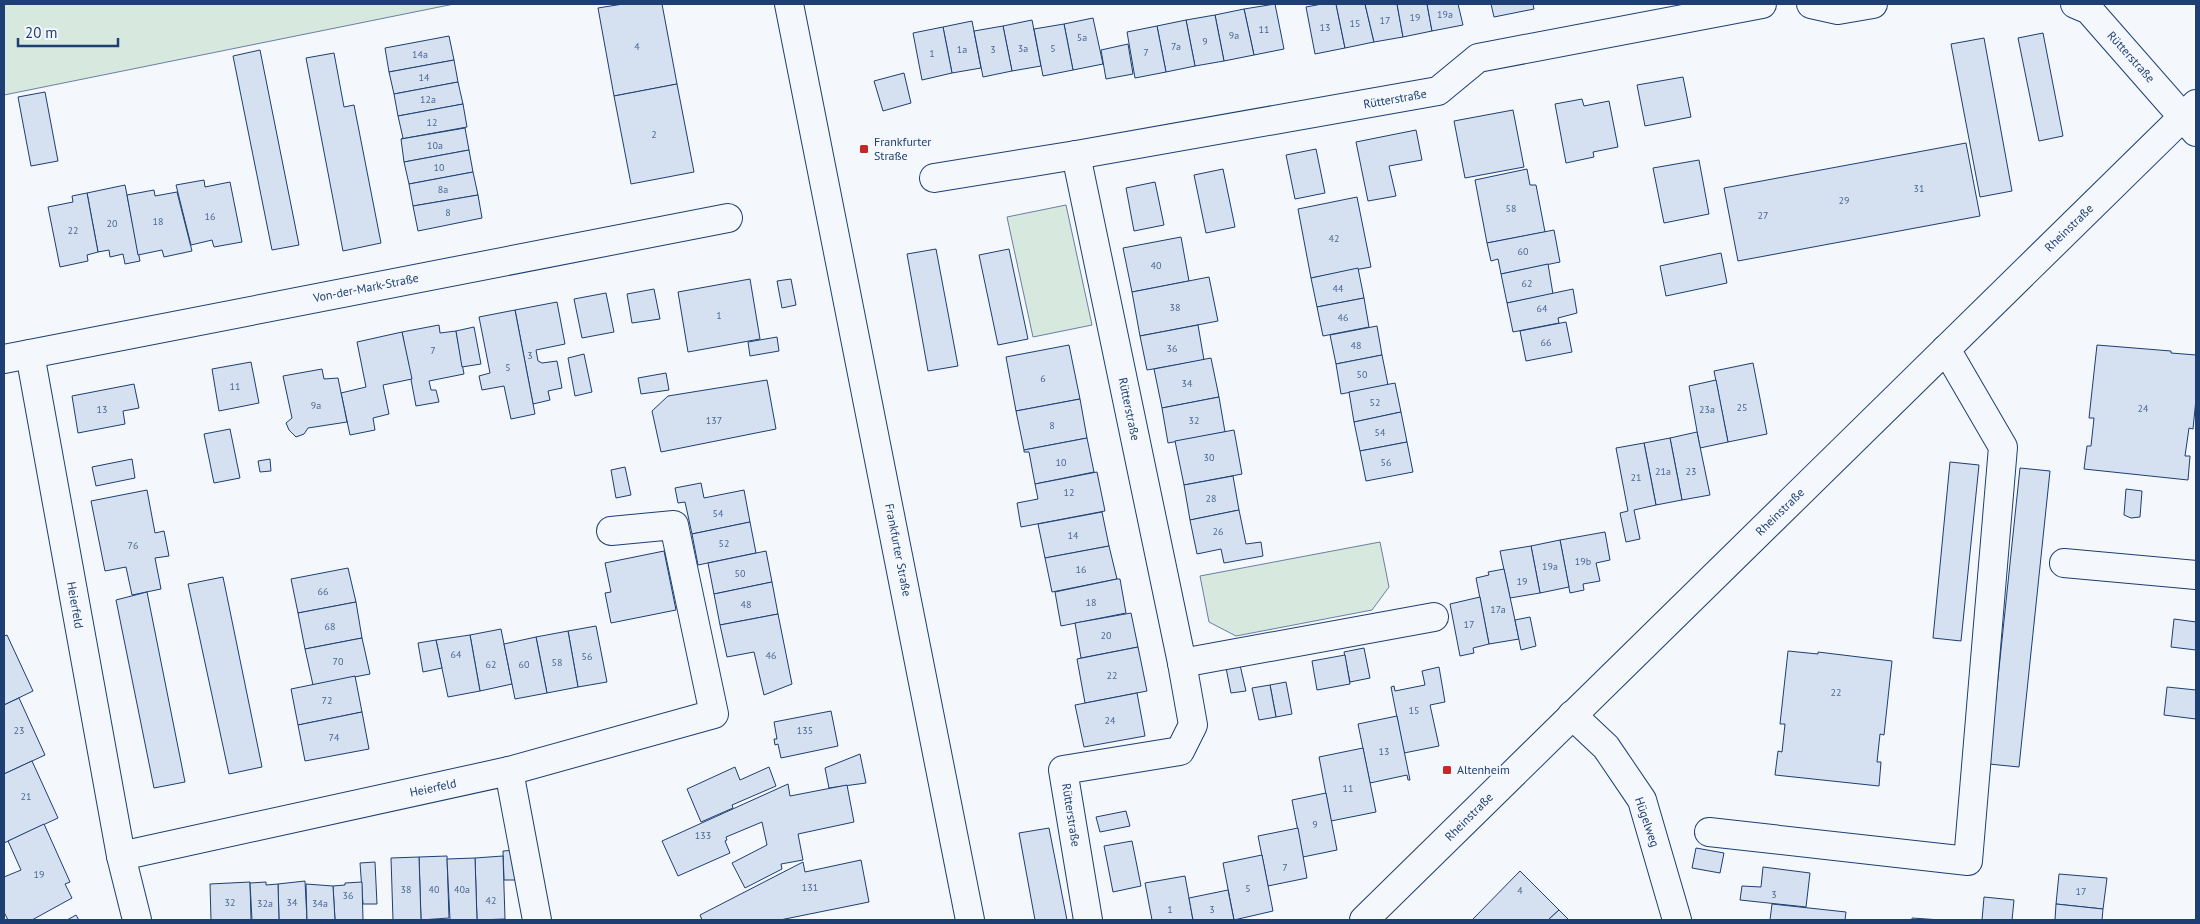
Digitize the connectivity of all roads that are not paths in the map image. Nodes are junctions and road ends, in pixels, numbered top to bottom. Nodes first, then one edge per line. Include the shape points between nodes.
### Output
1 (789, 4) edge
2 (1762, 4) edge
3 (1811, 4) edge
4 (1872, 4) edge
5 (2075, 4) edge
6 (2192, 117) edge
7 (1076, 155) junction
8 (934, 178) dead end
9 (728, 218) dead end
10 (1946, 349) junction
11 (17, 356) edge
12 (611, 531) dead end
13 (2064, 563) dead end
14 (2196, 575) edge
15 (1434, 617) dead end
16 (1182, 663) junction
17 (1572, 715) junction
18 (509, 771) junction
19 (1709, 832) dead end
20 (122, 856) junction
21 (137, 920) edge
22 (537, 920) edge
23 (970, 920) edge
24 (1088, 920) edge
25 (1364, 920) edge
26 (1677, 920) edge

1 - 23 street, Frankfurter Straße
2 - 7 street, Rütterstraße via 1478,58 1438,92
3 - 4 street via 1838,10
5 - 6 street, Rütterstraße via 2089,10
6 - 10 street, Rheinstraße
7 - 8 street, Rütterstraße
7 - 16 street, Rütterstraße
9 - 11 street, Von-der-Mark-Straße
10 - 17 street, Rheinstraße
10 - 19 street via 2003,447 1968,861
11 - 20 street, Heierfeld
12 - 18 street, Heierfeld via 674,525 714,714
13 - 14 street
15 - 16 street
16 - 24 street, Rütterstraße via 1193,725 1180,751 1063,770
17 - 25 street, Rheinstraße
17 - 26 street, Hügelweg via 1606,747 1642,800
18 - 20 street, Heierfeld
18 - 22 street
20 - 21 street, Heierfeld

